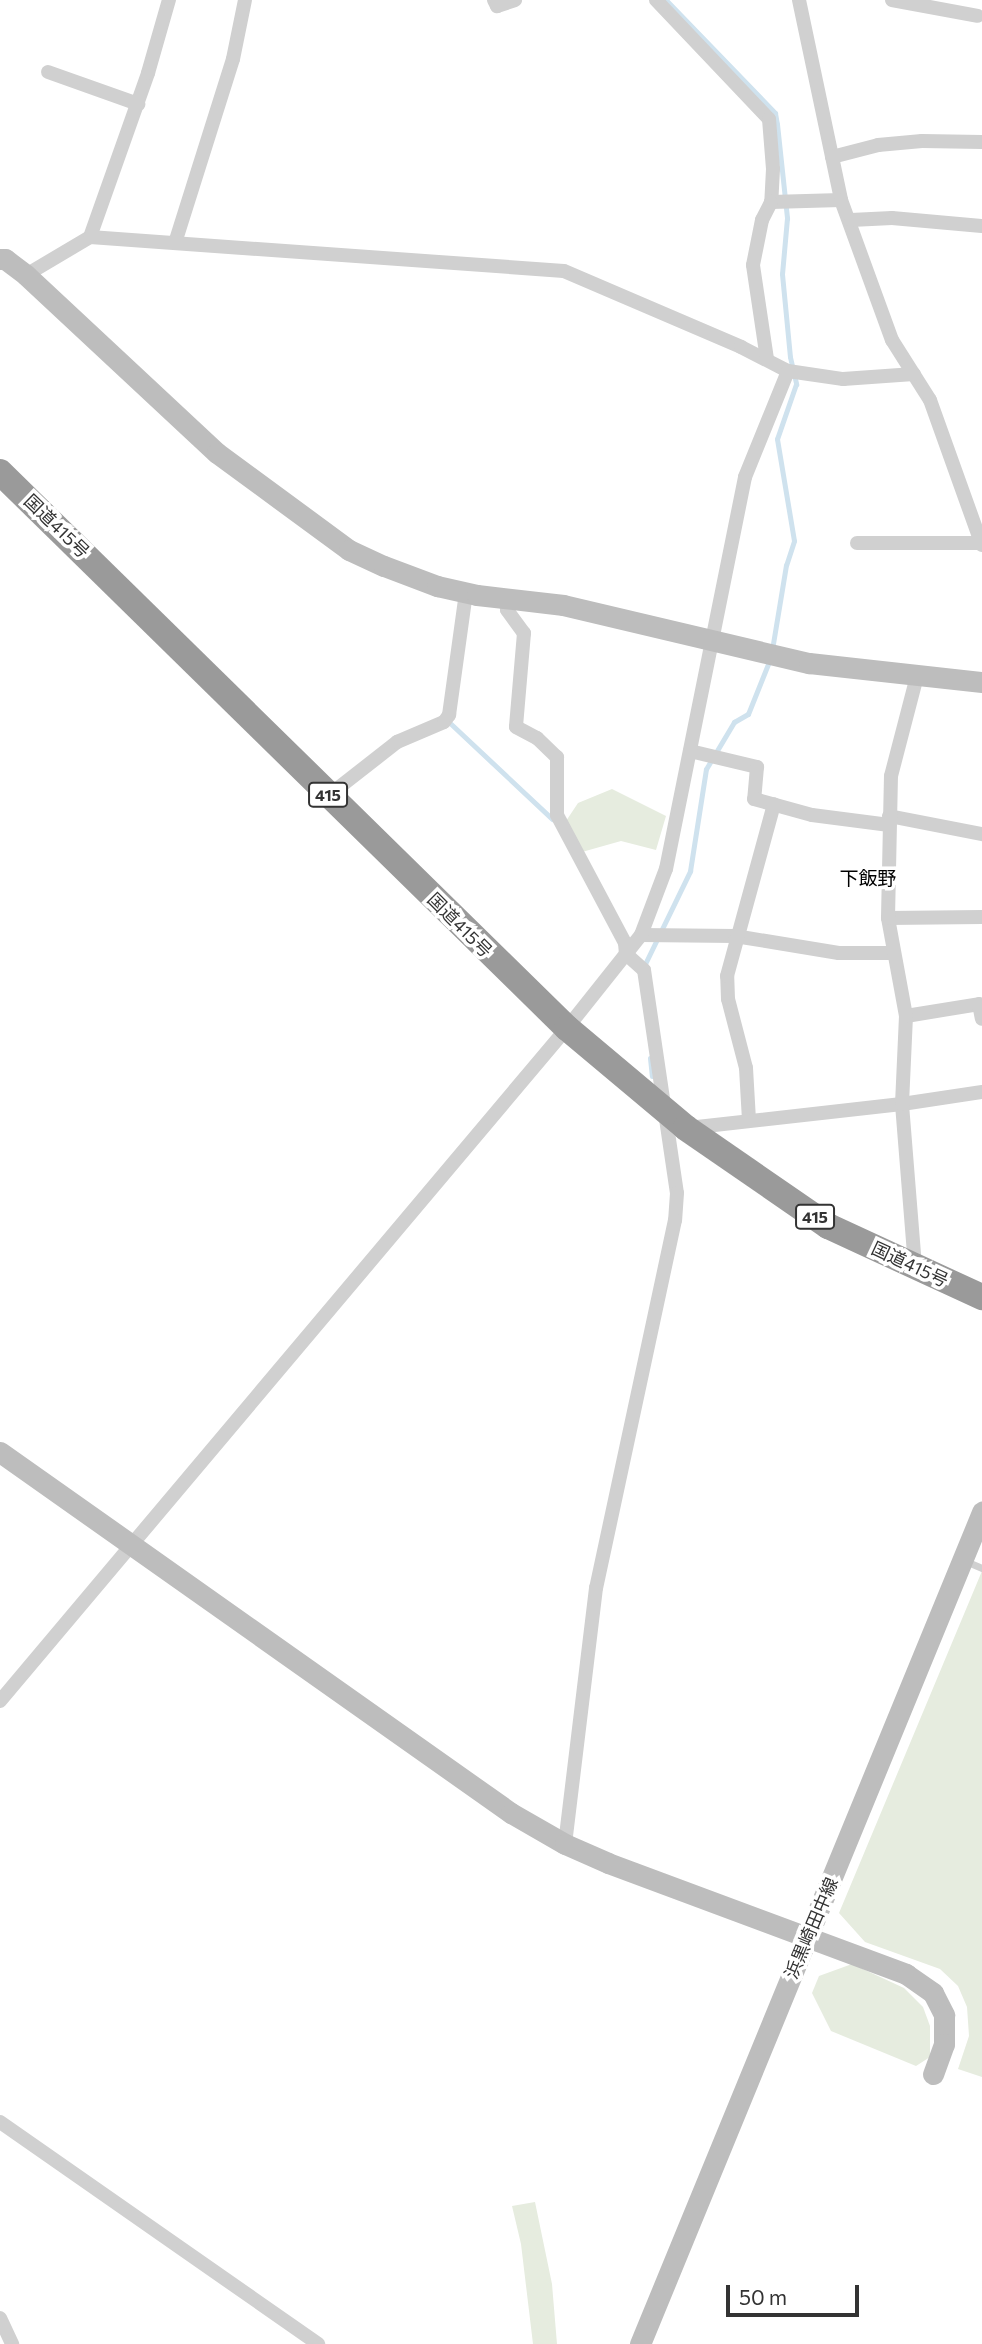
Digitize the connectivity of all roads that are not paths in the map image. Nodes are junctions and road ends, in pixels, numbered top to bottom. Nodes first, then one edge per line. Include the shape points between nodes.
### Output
1 (169, 0) edge
2 (245, 0) edge
3 (494, 0) edge
4 (515, 0) edge
5 (656, 0) edge
6 (799, 0) edge
7 (892, 0) edge
8 (978, 16) dead end
9 (48, 72) dead end
10 (138, 104) junction
11 (982, 142) edge
12 (832, 157) junction
13 (841, 200) junction
14 (771, 202) junction
15 (851, 220) junction
16 (982, 226) edge
17 (90, 237) junction
18 (175, 243) junction
19 (0, 259) edge
20 (26, 275) junction
21 (767, 359) junction
22 (788, 371) junction
23 (914, 374) junction
24 (0, 472) edge
25 (857, 543) dead end
26 (982, 544) edge
27 (466, 592) junction
28 (506, 598) junction
29 (712, 640) junction
30 (917, 676) junction
31 (982, 682) edge
32 (690, 751) junction
33 (328, 796) junction
34 (774, 804) junction
35 (889, 820) junction
36 (982, 834) edge
37 (982, 917) edge
38 (888, 918) junction
39 (641, 935) junction
40 (735, 936) junction
41 (893, 953) junction
42 (626, 954) junction
43 (906, 1016) junction
44 (982, 1019) edge
45 (567, 1028) junction
46 (982, 1092) edge
47 (902, 1104) junction
48 (664, 1109) junction
49 (749, 1119) junction
50 (686, 1128) junction
51 (915, 1266) junction
52 (982, 1297) edge
53 (0, 1452) edge
54 (982, 1512) edge
55 (128, 1545) junction
56 (972, 1564) edge
57 (0, 1701) edge
58 (565, 1844) junction
59 (807, 1935) junction
60 (933, 2074) dead end
61 (0, 2122) edge
62 (1, 2320) edge
63 (2, 2344) edge
64 (12, 2344) edge
65 (318, 2344) edge
66 (640, 2344) edge

1 - 10 street
2 - 18 street via 233,59
3 - 4 street via 497,6
5 - 14 street via 769,119
6 - 12 street
7 - 8 street
9 - 10 street
10 - 17 street
11 - 12 street via 878,145
12 - 13 street
13 - 14 street
13 - 15 street
14 - 21 street via 752,265
15 - 16 street via 892,218
15 - 23 street via 892,340
17 - 18 street
17 - 20 street
18 - 21 street via 564,271
19 - 20 street
20 - 27 street via 217,453 349,550 405,574
21 - 22 street
22 - 23 street via 843,379
22 - 29 street via 745,477
23 - 26 street via 930,400
24 - 33 highway, 国道415号 / 415
25 - 26 street
27 - 28 street
27 - 33 street via 449,715 444,722 397,742
28 - 29 street via 563,604
28 - 42 street via 506,610 524,633 516,727 537,738 557,757 557,815 625,943
29 - 30 street via 809,663
29 - 32 street
30 - 31 street
30 - 35 street via 891,776
32 - 34 street via 757,767 754,799
32 - 39 street via 666,869
33 - 45 highway, 国道415号 / 415
34 - 35 street via 812,815
34 - 40 street
35 - 36 street
35 - 38 street
37 - 38 street
38 - 41 street
39 - 40 street
39 - 42 street
40 - 41 street via 839,953
40 - 49 street via 727,999 746,1068
41 - 43 street
42 - 45 street
42 - 48 street via 644,970
43 - 44 street via 979,1004
43 - 47 street
45 - 48 highway, 国道415号 / 415
45 - 55 street
46 - 47 street
47 - 49 street
47 - 51 street
48 - 50 highway, 国道415号 / 415
48 - 58 street via 677,1193 675,1220 596,1588
49 - 50 street
50 - 51 highway, 国道415号 / 415 via 828,1226
51 - 52 highway, 国道415号 / 415
53 - 55 street
54 - 56 street, 浜黒崎田中線
55 - 57 street
55 - 58 street via 511,1813
56 - 59 street, 浜黒崎田中線
58 - 59 street
59 - 60 street via 906,1973 933,1993 944,2015 944,2044
59 - 66 street, 浜黒崎田中線
61 - 65 street
62 - 63 street
62 - 64 street

